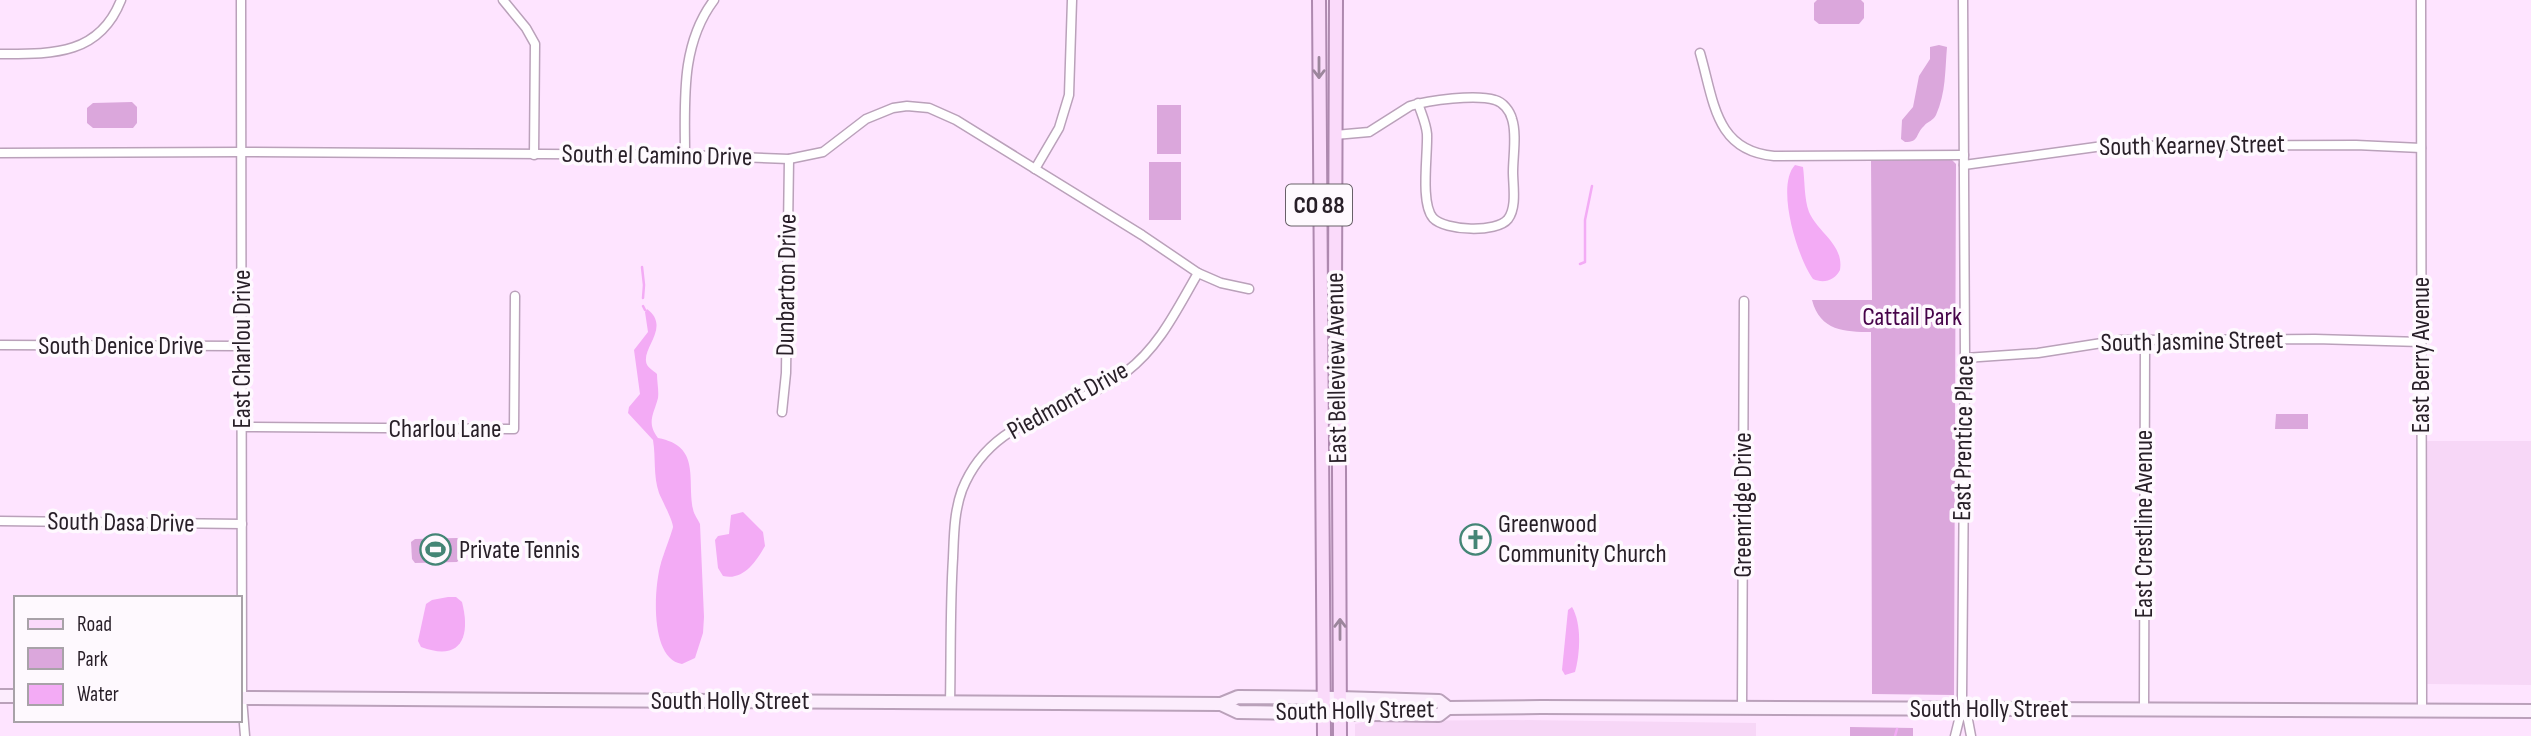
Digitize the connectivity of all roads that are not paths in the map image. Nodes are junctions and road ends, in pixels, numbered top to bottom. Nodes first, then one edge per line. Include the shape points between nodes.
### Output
1 (121, 0) edge
2 (241, 0) edge
3 (503, 0) edge
4 (714, 0) edge
5 (1072, 0) edge
6 (1319, 0) edge
7 (1336, 0) edge
8 (1964, 0) edge
9 (2421, 0) edge
10 (1700, 53) dead end
11 (0, 54) edge
12 (1418, 103) junction
13 (1335, 135) junction
14 (2421, 148) junction
15 (242, 152) junction
16 (0, 153) edge
17 (534, 155) junction
18 (685, 155) junction
19 (1964, 155) junction
20 (789, 159) junction
21 (1964, 165) junction
22 (1035, 169) junction
23 (1198, 274) junction
24 (1249, 289) dead end
25 (515, 296) dead end
26 (1744, 301) dead end
27 (2145, 339) junction
28 (2421, 342) junction
29 (0, 345) edge
30 (242, 346) junction
31 (1965, 358) junction
32 (782, 412) dead end
33 (242, 427) junction
34 (0, 521) edge
35 (242, 524) junction
36 (242, 596) edge
37 (242, 698) edge
38 (1325, 698) junction
39 (1340, 698) junction
40 (950, 703) junction
41 (1221, 704) junction
42 (1448, 708) junction
43 (1742, 708) junction
44 (1962, 708) junction
45 (2144, 709) junction
46 (242, 711) edge
47 (2422, 711) junction
48 (2531, 711) edge
49 (1324, 714) junction
50 (1340, 715) junction
51 (244, 736) edge
52 (1324, 736) edge
53 (1340, 736) edge
54 (1955, 736) edge
55 (1971, 736) edge

1 - 11 street via 107,25 76,48 48,54
2 - 15 street, East Charlou Drive
3 - 17 street via 535,44
4 - 18 street via 698,27 685,77
5 - 22 street via 1069,95 1059,128
6 -> 38 main road, East Belleview Avenue / CO 88
7 - 13 main road, East Belleview Avenue / CO 88
8 - 19 street, East Prentice Place
9 - 14 street, East Berry Avenue
10 - 19 street via 1721,126 1747,150 1774,156
12 - 12 street via 1492,99 1508,111 1514,127 1513,205 1507,220 1493,228 1450,228 1433,218 1427,202 1426,133
12 - 13 street via 1369,132
39 -> 13 main road, East Belleview Avenue / CO 88
14 - 21 street, South Kearney Street via 2124,145
14 - 28 street, East Berry Avenue
15 - 16 street, South el Camino Drive
15 - 17 street, South el Camino Drive
15 - 30 street, East Charlou Drive
17 - 18 street, South el Camino Drive
18 - 20 street, South el Camino Drive
19 - 21 street, East Prentice Place
20 - 22 street, South el Camino Drive via 823,152 878,112 920,107 944,113
20 - 32 street, Dunbarton Drive
21 - 31 street, East Prentice Place
22 - 23 street, South el Camino Drive
23 - 24 street, South el Camino Drive
23 - 40 street, Piedmont Drive via 1160,338 1141,359 1093,393 1016,426 989,448 971,472 955,516
25 - 33 street, Charlou Lane via 514,429
26 - 43 street, Greenridge Drive
27 - 28 street, South Jasmine Street
27 - 31 street, South Jasmine Street
27 - 45 street, East Crestline Avenue
28 - 47 street, East Berry Avenue
29 - 30 street, South Denice Drive
30 - 33 street, East Charlou Drive
31 - 44 street, East Prentice Place
33 - 35 street, East Charlou Drive
34 - 35 street, South Dasa Drive
35 - 36 street, East Charlou Drive
37 - 40 street, South Holly Street
38 - 39 street, South Holly Street
38 - 41 street, South Holly Street via 1238,697
38 - 49 main road, East Belleview Avenue / CO 88
39 - 42 street, South Holly Street via 1439,701
39 - 50 main road, East Belleview Avenue / CO 88
40 - 41 street, South Holly Street
41 - 49 street, South Holly Street via 1238,712
42 - 43 street, South Holly Street
42 - 50 street, South Holly Street via 1439,715
43 - 44 street, South Holly Street
44 - 45 street, South Holly Street
44 - 54 street
44 - 55 street
45 - 47 street, South Holly Street
46 - 51 street, East Charlou Drive
47 - 48 street, South Holly Street
49 - 50 street, South Holly Street
49 - 52 main road, East Belleview Avenue / CO 88
50 - 53 main road, East Belleview Avenue / CO 88

